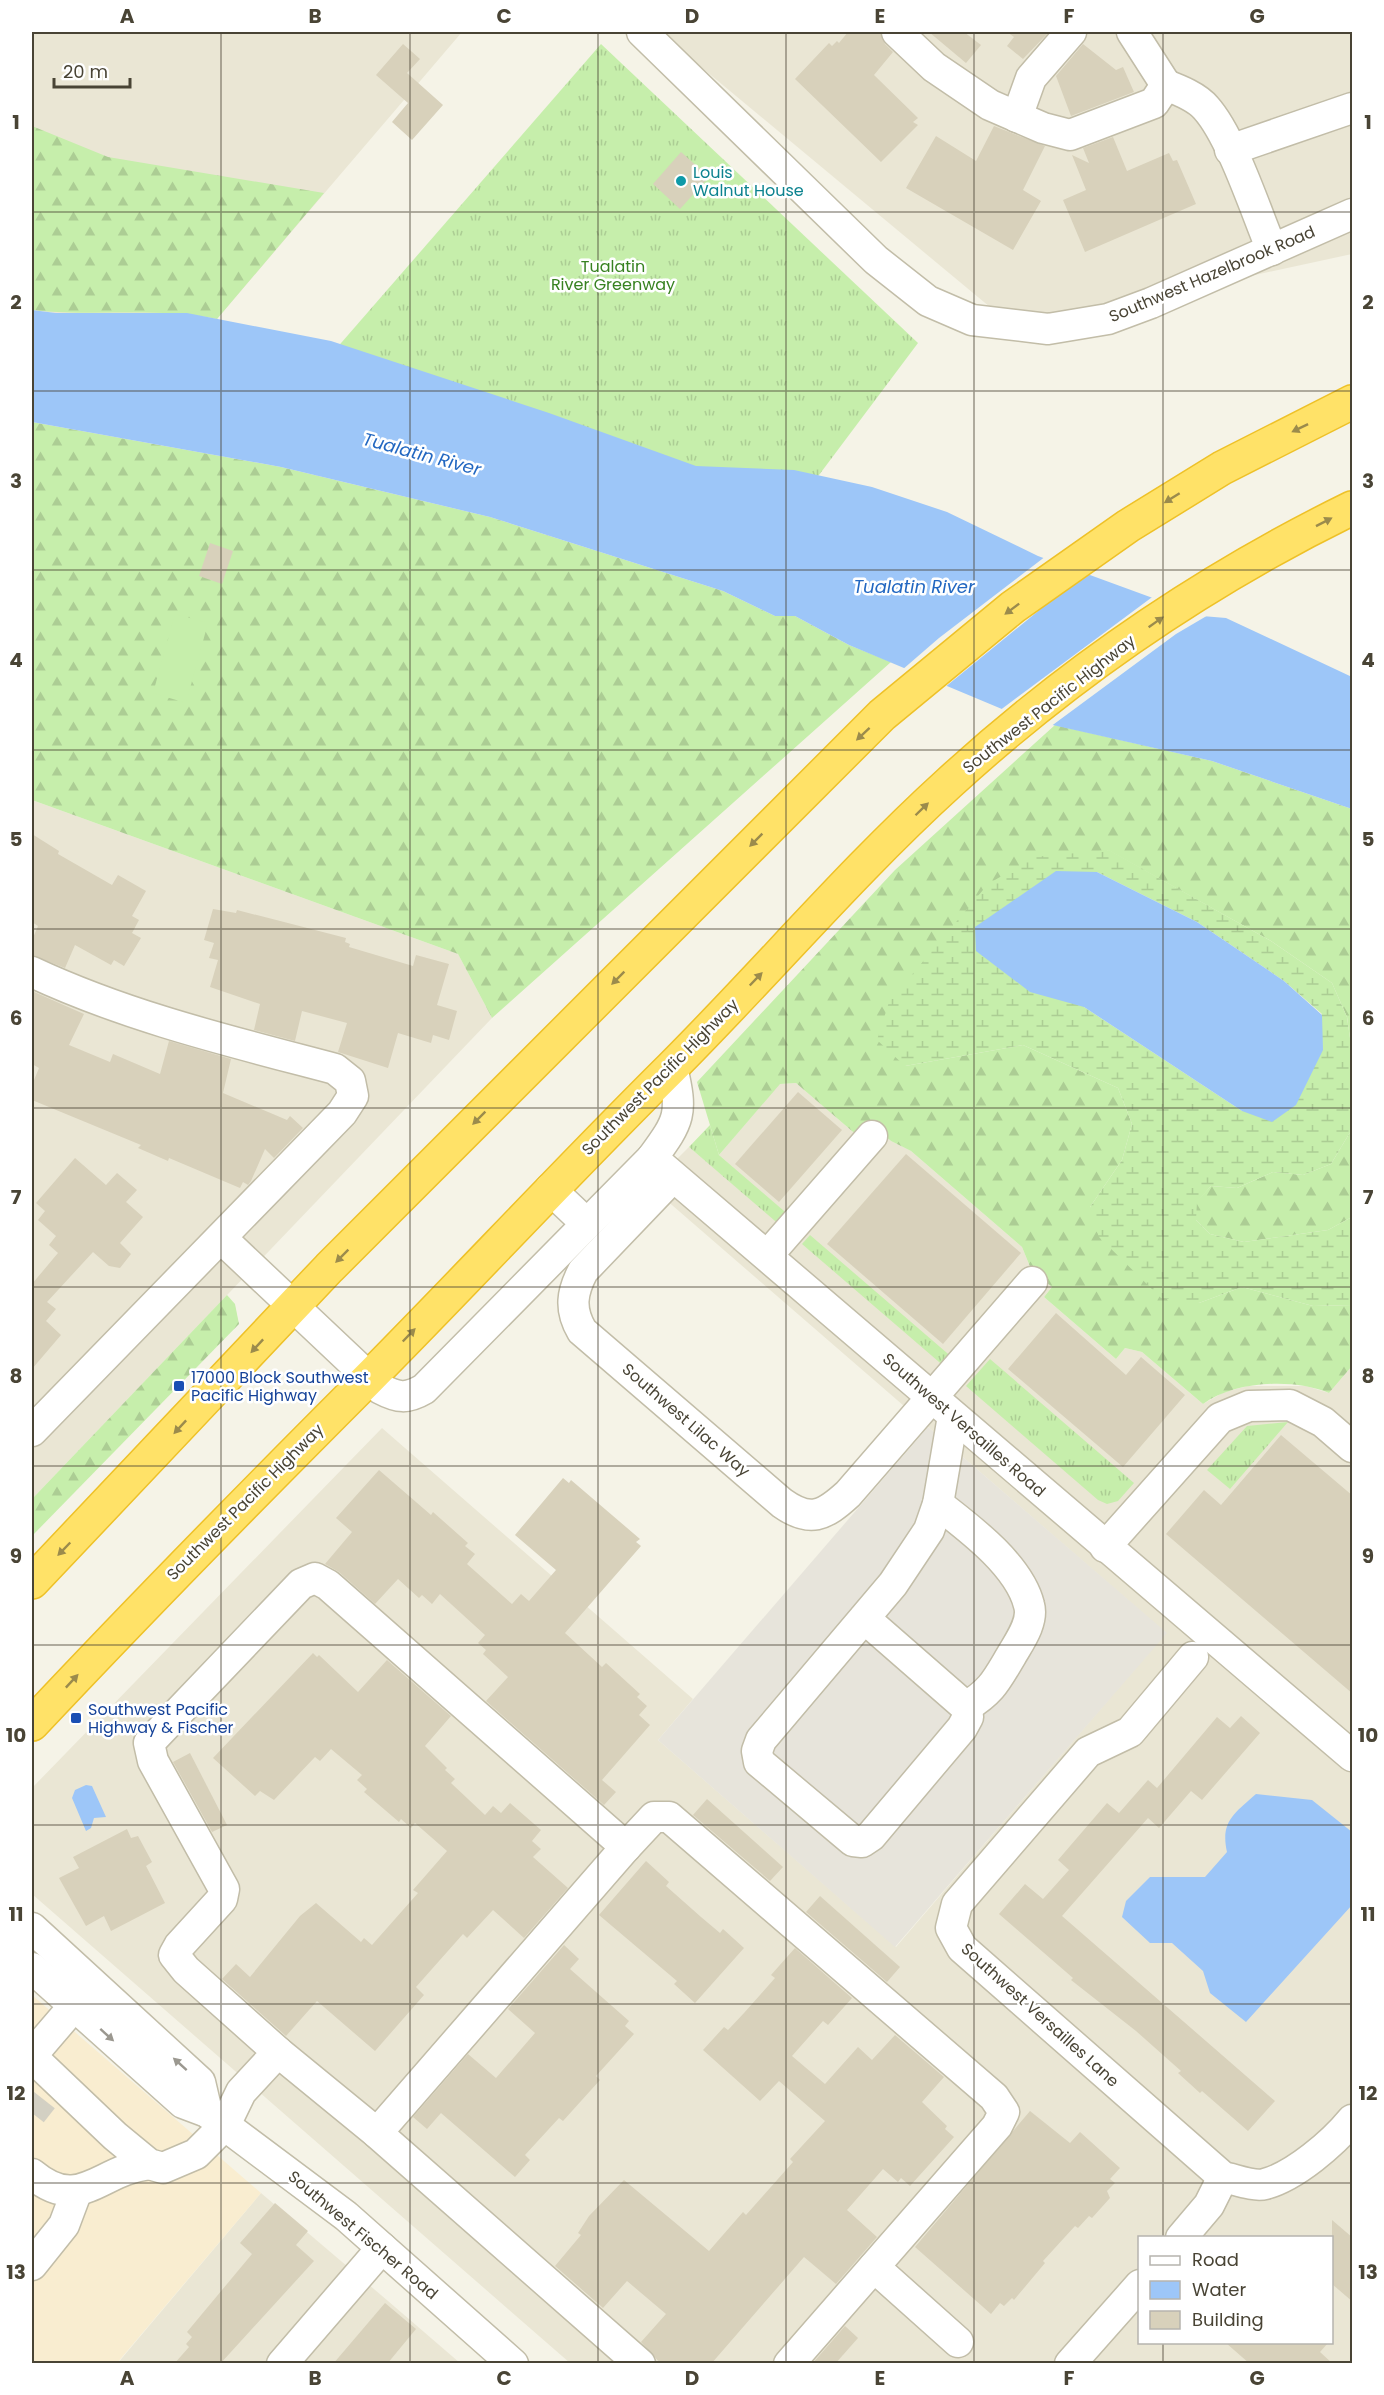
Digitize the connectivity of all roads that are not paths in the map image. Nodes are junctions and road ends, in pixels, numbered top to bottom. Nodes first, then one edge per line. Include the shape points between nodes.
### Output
1 (642, 32) edge
2 (897, 32) edge
3 (1071, 32) edge
4 (1132, 32) edge
5 (1166, 86) junction
6 (1353, 108) edge
7 (1017, 117) junction
8 (1230, 150) junction
9 (1353, 214) edge
10 (1272, 250) junction
11 (1353, 402) edge
12 (1353, 508) edge
13 (32, 972) edge
14 (672, 1067) junction
15 (872, 1136) dead end
16 (663, 1167) junction
17 (550, 1190) junction
18 (586, 1223) junction
19 (221, 1238) junction
20 (768, 1255) junction
21 (1032, 1282) dead end
22 (294, 1307) junction
23 (369, 1378) junction
24 (943, 1407) junction
25 (32, 1431) edge
26 (1353, 1447) edge
27 (938, 1504) junction
28 (1106, 1547) junction
29 (32, 1582) edge
30 (864, 1618) junction
31 (1193, 1657) dead end
32 (966, 1707) junction
33 (32, 1724) edge
34 (1353, 1756) edge
35 (626, 1846) junction
36 (32, 1928) edge
37 (32, 1968) edge
38 (74, 2006) junction
39 (278, 2052) junction
40 (40, 2073) edge
41 (216, 2119) junction
42 (1353, 2120) edge
43 (377, 2133) junction
44 (149, 2164) junction
45 (32, 2176) edge
46 (1223, 2177) junction
47 (76, 2193) junction
48 (1183, 2236) edge
49 (382, 2248) junction
50 (32, 2265) edge
51 (874, 2267) junction
52 (1138, 2286) edge
53 (958, 2342) dead end
54 (282, 2364) edge
55 (513, 2364) edge
56 (640, 2364) edge
57 (789, 2364) edge
58 (1070, 2364) edge

1 - 10 street, Southwest Hazelbrook Road via 876,261 928,301 972,320 1048,329 1087,324 1151,303
2 - 7 street via 934,67 990,105
3 - 7 street via 1030,78
4 - 5 street
5 - 7 street via 1154,103 1070,135
5 - 8 street via 1180,90 1205,107
6 - 8 street
8 - 10 street
9 - 10 street, Southwest Hazelbrook Road
11 -> 22 highway via 1222,468 1128,526 1013,607 882,716
14 -> 12 highway, Southwest Pacific Highway via 881,850 981,755 1098,663 1212,585
13 - 19 street via 80,994 135,1012 335,1070 350,1081 353,1096 342,1113
14 - 16 street via 678,1115
14 - 17 highway, Southwest Pacific Highway
15 - 20 street
16 - 18 street
16 - 20 street, Southwest Versailles Road
16 - 24 street, Southwest Lilac Way via 583,1270 574,1287 574,1317 582,1330 782,1503 806,1515 832,1509
17 - 18 street
23 -> 17 highway, Southwest Pacific Highway
18 - 23 street via 424,1389 398,1398
19 - 22 street
19 - 25 street
20 - 24 street, Southwest Versailles Road
21 - 24 street, Southwest Lilac Way
22 - 23 street
22 -> 29 highway
33 -> 23 highway, Southwest Pacific Highway via 184,1563
24 - 27 street
24 - 28 street, Southwest Versailles Road
26 - 28 street via 1323,1422 1290,1405 1249,1406 1220,1418
27 - 30 street via 929,1530 893,1584
27 - 32 street via 979,1537 1012,1573 1030,1606 1025,1632 988,1693
28 - 34 street, Southwest Versailles Road
30 - 32 street
30 - 32 street via 761,1740 759,1762 853,1840 862,1842 962,1728 968,1717
31 - 46 street, Southwest Versailles Lane via 1130,1732 1088,1752 957,1904 951,1928 962,1948
35 - 39 street via 328,1585 315,1578 301,1584 149,1743 153,1761 224,1889 222,1899 174,1955
35 - 43 street
35 - 51 street via 654,1817 669,1817 994,2097 1004,2112 997,2126
41 -> 36 street via 200,2082
37 - 38 street, Southwest Fischer Road
38 - 40 street
38 -> 41 street, Southwest Fischer Road via 183,2103
39 - 41 street
39 - 43 street
40 - 44 street
41 - 44 street via 196,2154 162,2168
41 - 49 street, Southwest Fischer Road via 346,2216
42 - 46 street via 1301,2165 1263,2185
43 - 56 street
44 - 47 street via 131,2166
45 - 47 street via 56,2190
46 - 48 street via 1209,2205
47 - 50 street via 64,2225
49 - 54 street
49 - 55 street, Southwest Fischer Road
51 - 53 street
51 - 57 street
52 - 58 street

